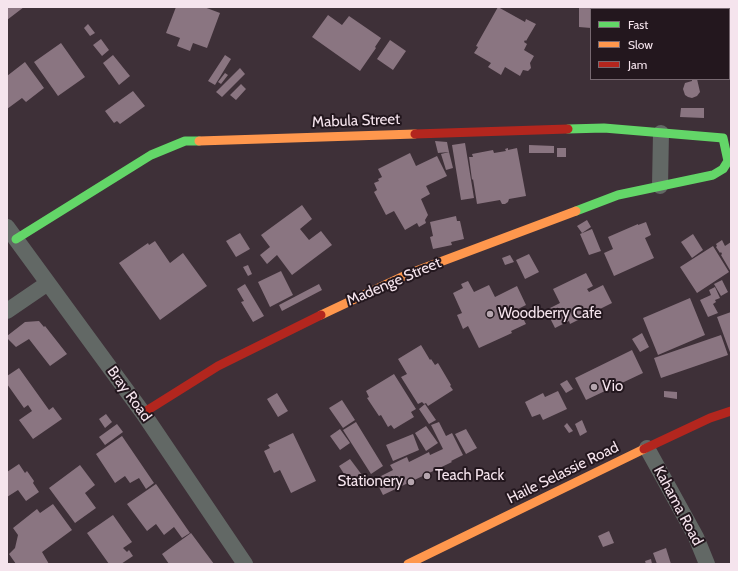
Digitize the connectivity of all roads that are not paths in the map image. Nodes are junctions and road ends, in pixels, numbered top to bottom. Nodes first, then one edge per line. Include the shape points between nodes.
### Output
1 (661, 133) junction
2 (723, 138) joint
3 (660, 186) junction
4 (11, 233) edge
5 (48, 282) junction
6 (7, 311) edge
7 (731, 411) edge
8 (143, 413) junction
9 (647, 448) junction
10 (245, 564) edge
11 (408, 564) edge
12 (707, 564) edge

1 - 2 street, Mabula Street
1 - 3 street
1 - 4 street, Mabula Street via 604,128 185,141 151,155
2 - 3 street, Madenge Street via 728,162 723,169 713,175
3 - 8 street, Madenge Street via 618,195 408,274 218,366
4 - 5 street, Bray Road
5 - 6 street
5 - 8 street, Bray Road
7 - 9 street, Haile Selassie Road via 710,418
8 - 10 street, Bray Road
9 - 11 street, Haile Selassie Road
9 - 12 street, Kahama Road via 696,537

